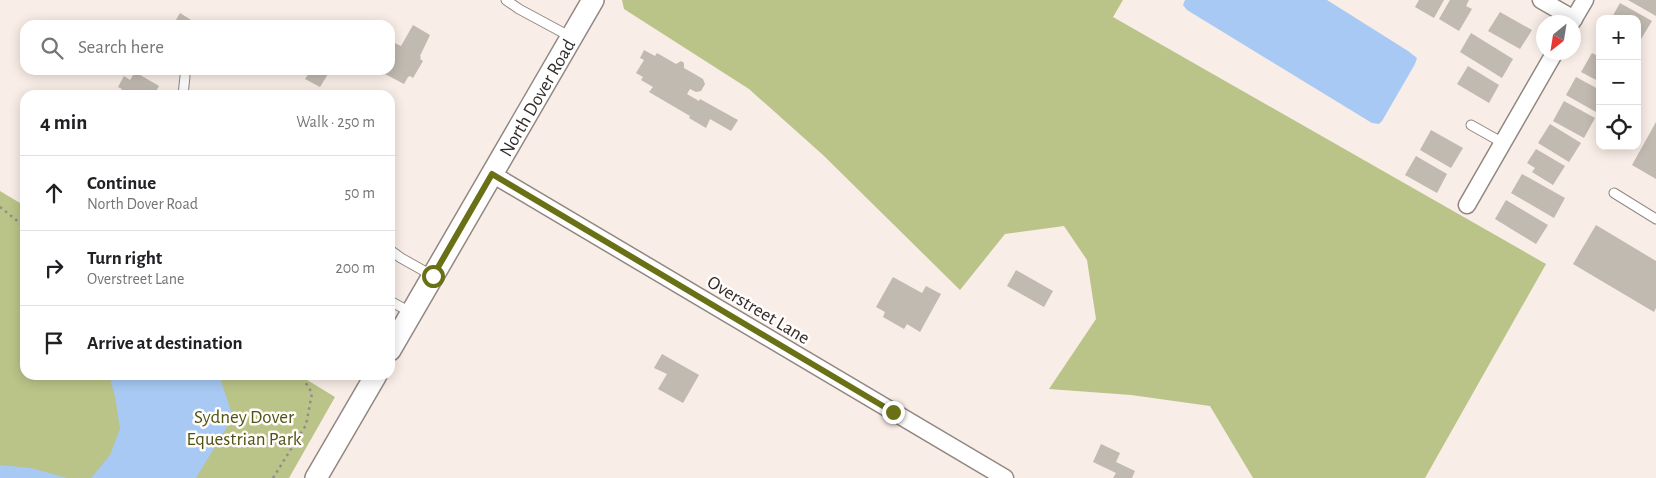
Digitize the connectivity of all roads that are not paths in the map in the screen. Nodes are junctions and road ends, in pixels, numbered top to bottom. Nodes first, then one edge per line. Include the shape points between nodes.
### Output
1 (506, 0) edge
2 (593, 0) edge
3 (1541, 0) edge
4 (1585, 0) edge
5 (1564, 15) edge
6 (1576, 15) edge
7 (571, 38) junction
8 (1550, 60) edge
9 (185, 76) dead end
10 (184, 90) edge
11 (1470, 125) dead end
12 (1503, 144) junction
13 (492, 174) junction
14 (1614, 194) dead end
15 (1467, 205) dead end
16 (1656, 219) edge
17 (395, 254) edge
18 (433, 276) junction
19 (395, 304) edge
20 (412, 313) junction
21 (395, 342) edge
22 (373, 380) edge
23 (316, 478) edge
24 (1005, 478) edge

1 - 7 lane
2 - 7 street, North Dover Road
3 - 5 street
4 - 6 street
7 - 13 street, North Dover Road
8 - 12 street
9 - 10 lane
11 - 12 lane
12 - 15 street
13 - 18 street, North Dover Road
13 - 24 street, Overstreet Lane
14 - 16 lane
17 - 18 lane
18 - 20 street, North Dover Road
19 - 20 lane
20 - 21 street, North Dover Road
22 - 23 street

